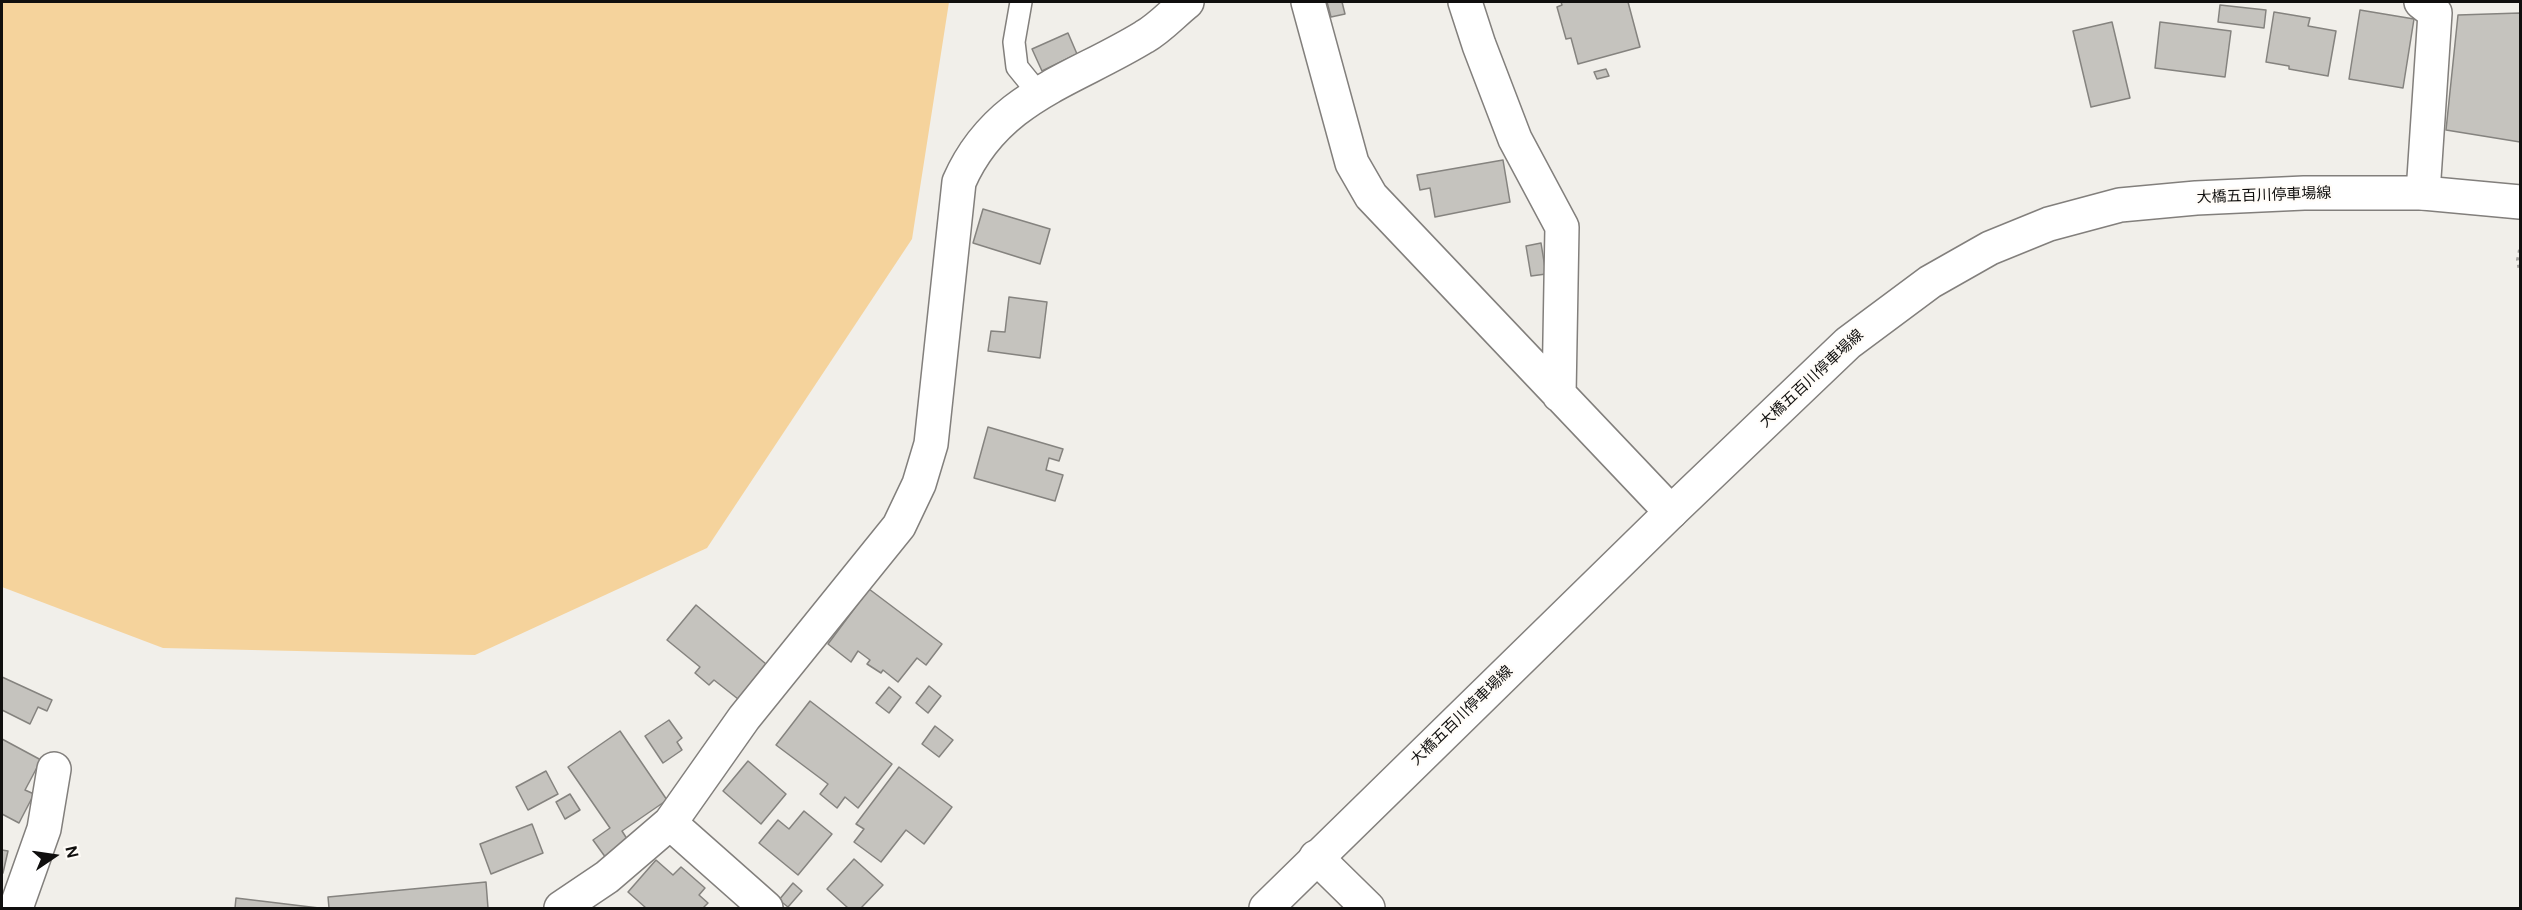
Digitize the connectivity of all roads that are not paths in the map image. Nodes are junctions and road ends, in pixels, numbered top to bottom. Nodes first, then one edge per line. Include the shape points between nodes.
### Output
1 (1021, 2) edge
2 (1187, 2) edge
3 (1308, 2) edge
4 (1465, 2) edge
5 (2421, 2) edge
6 (1038, 94) junction
7 (2423, 193) junction
8 (2520, 202) edge
9 (1559, 395) junction
10 (1671, 512) junction
11 (54, 769) dead end
12 (670, 823) junction
13 (1316, 857) junction
14 (16, 909) edge
15 (561, 909) edge
16 (766, 909) edge
17 (1266, 909) edge
18 (1368, 909) edge

1 - 6 lane via 1014,42 1017,67
2 - 6 street via 1146,36
3 - 9 street via 1352,163 1371,196
4 - 9 street via 1515,139 1562,227
5 - 7 street via 2435,13
6 - 12 street via 1007,115 987,135 959,182 931,444 919,484 899,526 744,718
7 - 8 street, 大橋五百川停車場線
7 - 10 street, 大橋五百川停車場線 via 2304,193 2120,206 2049,224 2000,244 1930,282 1848,343
9 - 10 street
10 - 13 street, 大橋五百川停車場線
11 - 14 street via 44,829
12 - 15 street via 607,877
12 - 16 street
13 - 17 street, 大橋五百川停車場線
13 - 18 street

